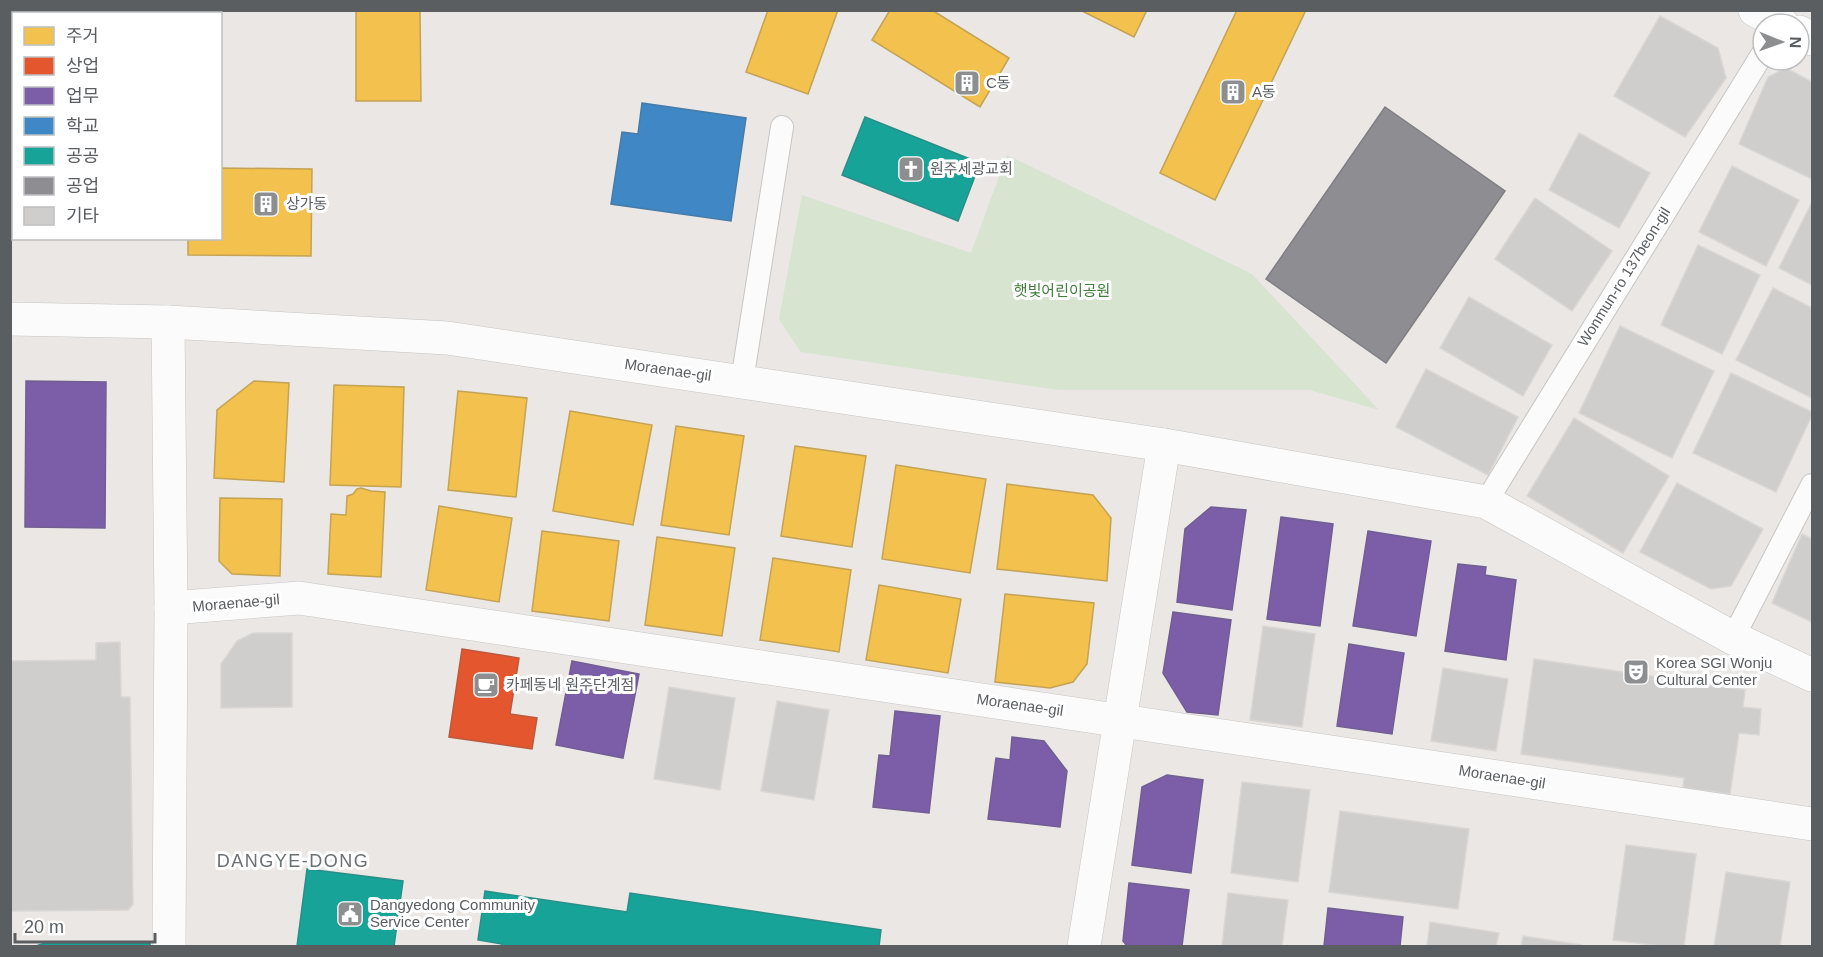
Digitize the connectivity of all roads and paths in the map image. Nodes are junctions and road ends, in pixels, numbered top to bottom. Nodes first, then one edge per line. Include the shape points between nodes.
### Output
1 (1751, 72) edge
2 (782, 127) dead end
3 (10, 319) edge
4 (168, 322) junction
5 (742, 381) junction
6 (1164, 444) junction
7 (1812, 485) edge
8 (1486, 502) junction
9 (171, 608) junction
10 (1733, 638) junction
11 (1812, 675) edge
12 (1121, 719) junction
13 (1812, 824) edge
14 (169, 946) edge
15 (1084, 946) edge

1 - 8 lane, Wonmun-ro 137beon-gil
2 - 5 lane
3 - 4 street, Moraenae-gil
4 - 5 street, Moraenae-gil via 447,338
4 - 9 street, Moraenae-gil
5 - 6 street, Moraenae-gil
6 - 8 street, Moraenae-gil
6 - 12 street
7 - 10 lane
8 - 10 street, Moraenae-gil
9 - 12 street, Moraenae-gil via 299,598
9 - 14 street, Moraenae-gil
10 - 11 street, Moraenae-gil
12 - 13 street, Moraenae-gil
12 - 15 street

